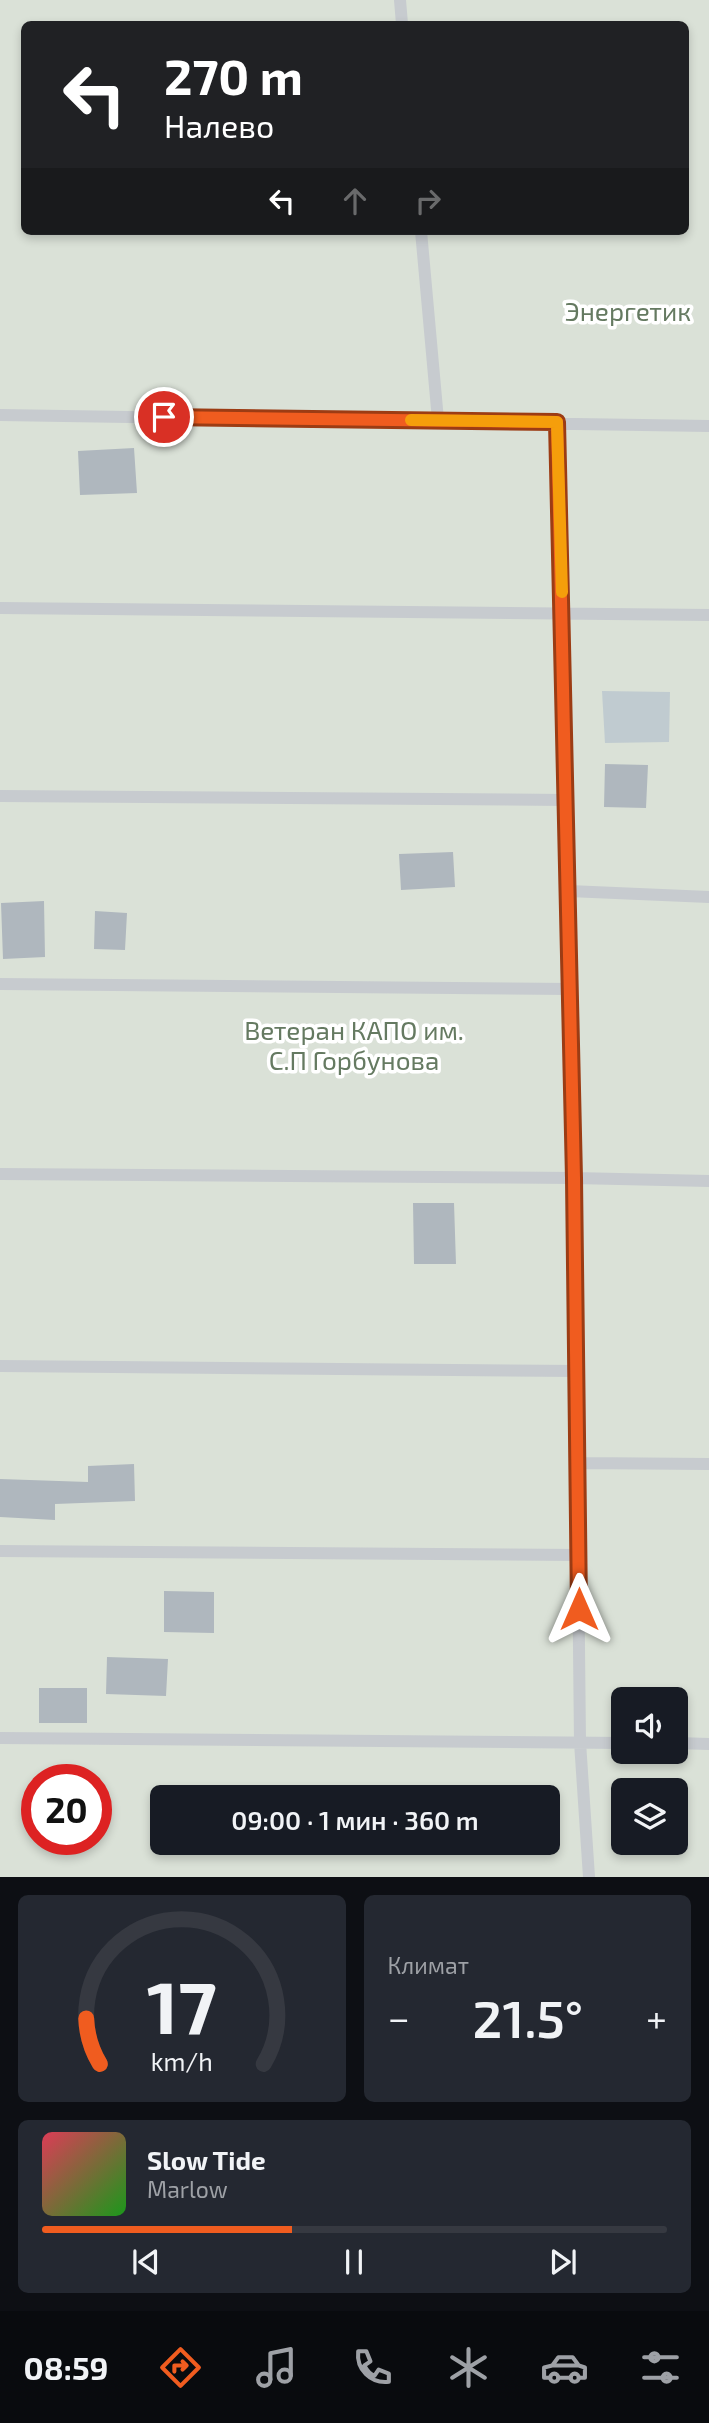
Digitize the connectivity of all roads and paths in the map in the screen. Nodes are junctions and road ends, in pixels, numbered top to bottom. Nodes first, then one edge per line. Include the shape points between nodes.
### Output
1 (400, 0) edge
2 (402, 21) edge
3 (421, 235) edge
4 (0, 415) edge
5 (438, 420) junction
6 (557, 422) junction
7 (709, 426) edge
8 (0, 608) edge
9 (563, 612) junction
10 (709, 615) edge
11 (0, 796) edge
12 (567, 800) junction
13 (569, 891) junction
14 (709, 897) edge
15 (0, 984) edge
16 (571, 989) junction
17 (0, 1174) edge
18 (574, 1178) junction
19 (709, 1181) edge
20 (0, 1366) edge
21 (577, 1371) junction
22 (578, 1463) junction
23 (709, 1464) edge
24 (0, 1551) edge
25 (579, 1555) junction
26 (0, 1738) edge
27 (580, 1742) junction
28 (611, 1743) edge
29 (688, 1743) edge
30 (709, 1744) edge
31 (589, 1877) edge

1 - 2 lane
3 - 5 lane
4 - 5 lane
5 - 6 lane
6 - 7 lane
6 - 9 lane
8 - 9 lane
9 - 10 lane
9 - 12 lane
11 - 12 lane
12 - 13 lane
13 - 14 lane
13 - 16 lane
15 - 16 lane
16 - 18 lane
17 - 18 lane
18 - 19 lane
18 - 21 lane
20 - 21 lane
21 - 22 lane
22 - 23 lane
22 - 25 lane
24 - 25 lane
25 - 27 lane
26 - 27 lane
27 - 28 lane
27 - 31 lane
29 - 30 lane

